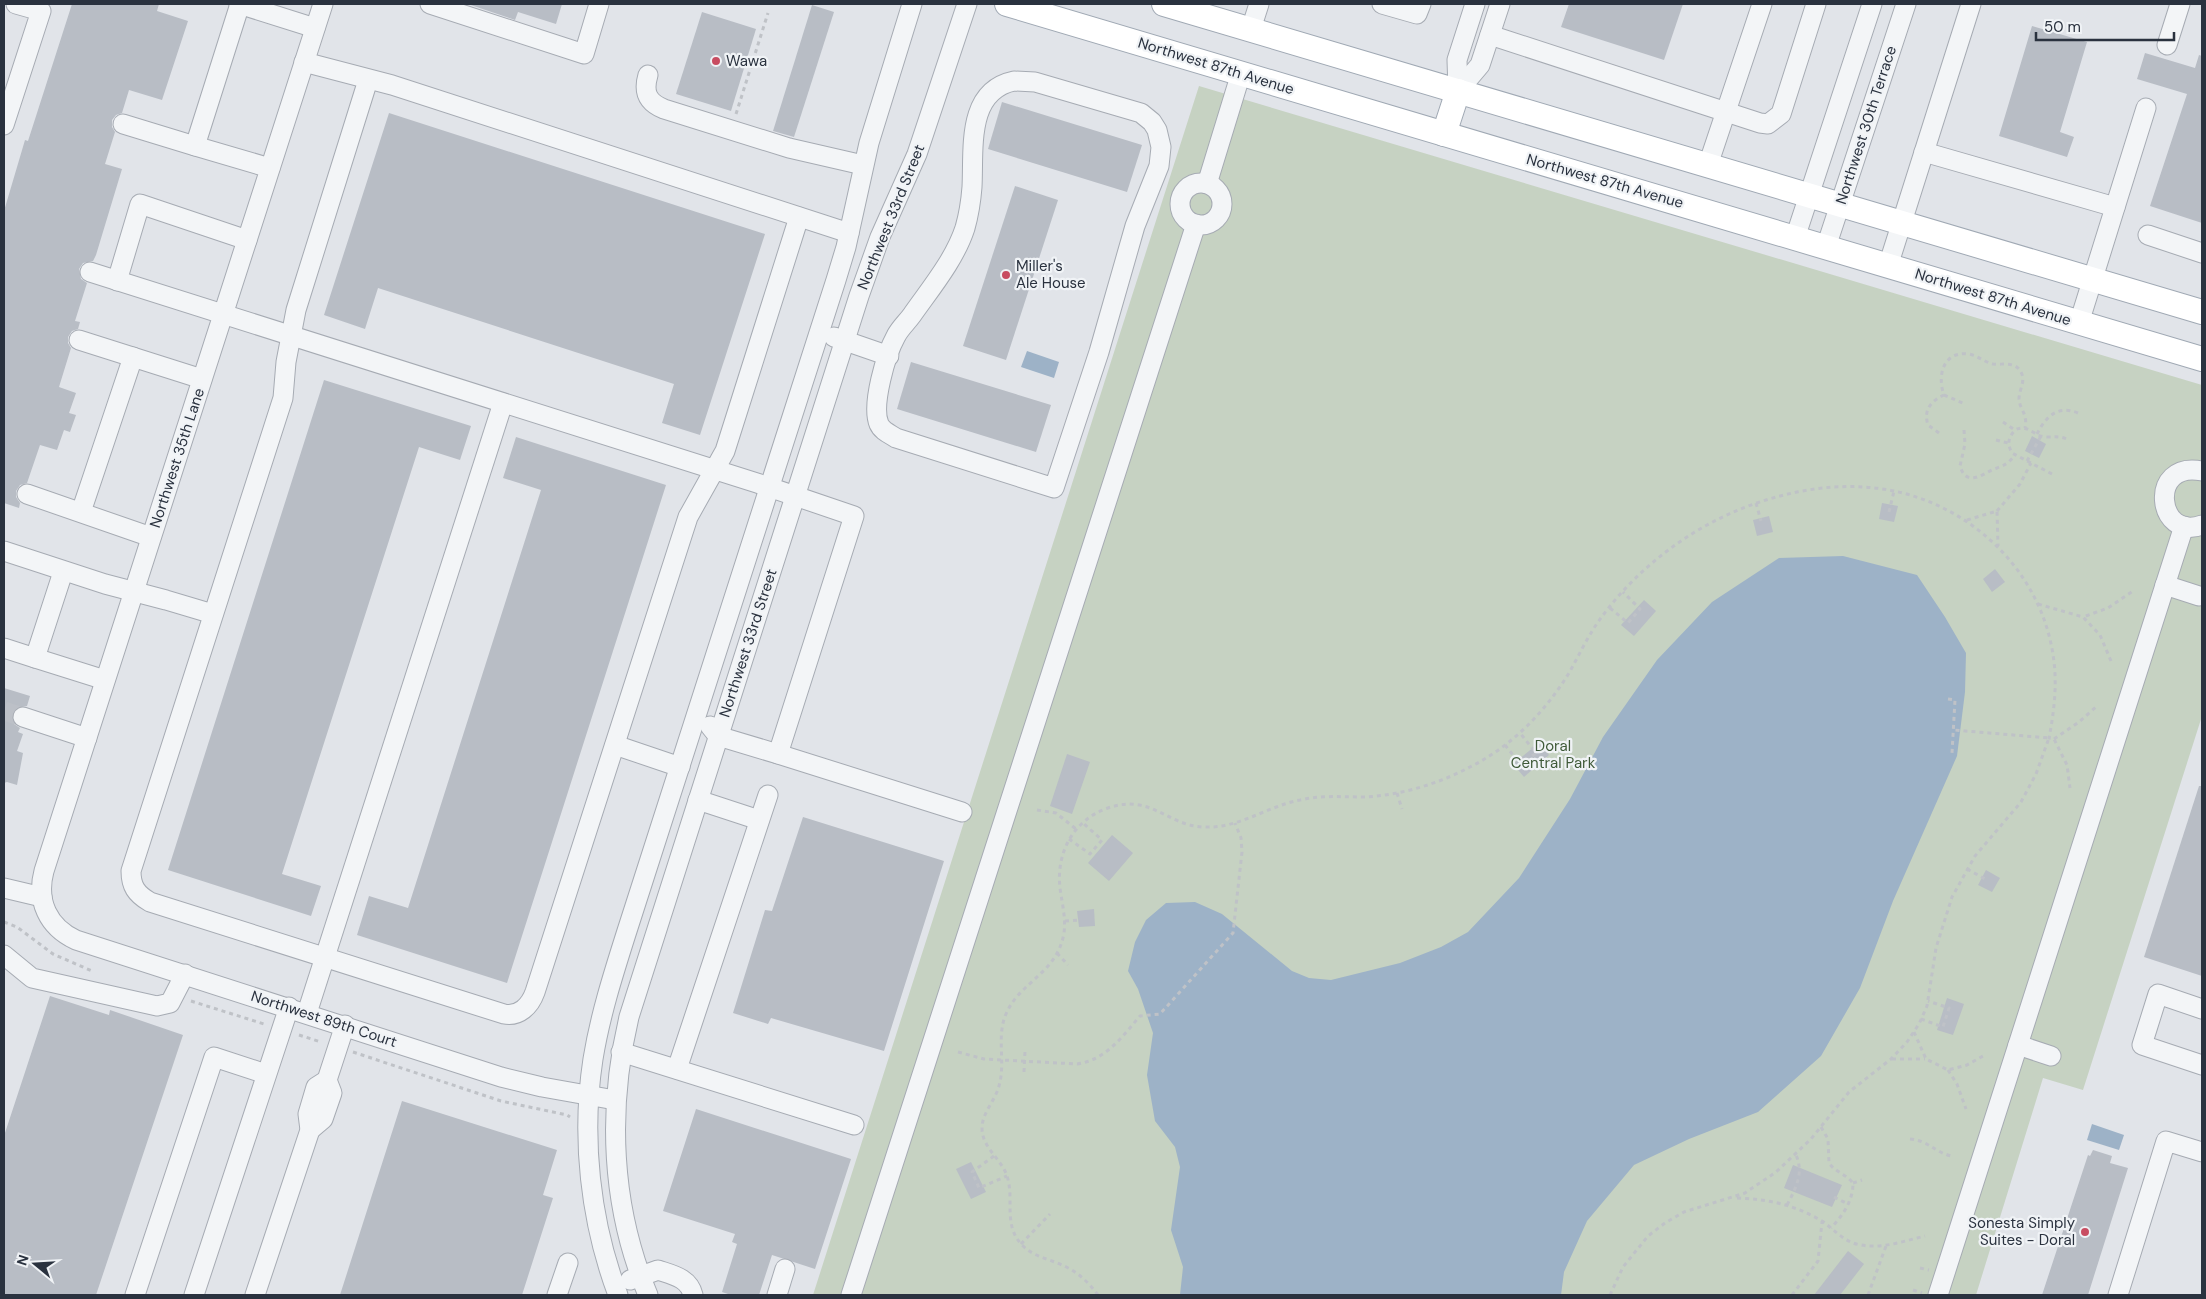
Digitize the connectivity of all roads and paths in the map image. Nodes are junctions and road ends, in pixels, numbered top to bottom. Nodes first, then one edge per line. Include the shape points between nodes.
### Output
1 (16, 4) edge
2 (239, 4) edge
3 (323, 4) edge
4 (430, 4) edge
5 (600, 4) edge
6 (912, 4) edge
7 (967, 4) edge
8 (1007, 4) edge
9 (1164, 4) edge
10 (1259, 4) edge
11 (1382, 4) edge
12 (1421, 4) edge
13 (1475, 4) edge
14 (1500, 4) edge
15 (1762, 4) edge
16 (1816, 4) edge
17 (1872, 4) edge
18 (1906, 4) edge
19 (1971, 4) edge
20 (2180, 4) edge
21 (44, 7) edge
22 (1199, 9) edge
23 (768, 13) dead end
24 (315, 28) junction
25 (1251, 29) junction
26 (1490, 35) junction
27 (2167, 45) dead end
28 (304, 62) junction
29 (1241, 73) junction
30 (648, 75) dead end
31 (368, 80) junction
32 (1458, 91) junction
33 (2146, 108) dead end
34 (1726, 112) junction
35 (737, 113) dead end
36 (123, 124) dead end
37 (4, 125) edge
38 (1444, 134) junction
39 (195, 146) junction
40 (1924, 152) junction
41 (863, 165) junction
42 (1708, 165) junction
43 (270, 168) junction
44 (1207, 184) junction
45 (1809, 195) junction
46 (1840, 204) junction
47 (2115, 207) junction
48 (799, 217) junction
49 (1901, 223) junction
50 (1196, 224) junction
51 (849, 233) junction
52 (2148, 235) dead end
53 (1795, 238) junction
54 (247, 240) junction
55 (1826, 247) junction
56 (2202, 253) edge
57 (1888, 266) junction
58 (90, 272) dead end
59 (2092, 280) junction
60 (117, 281) junction
61 (2202, 312) edge
62 (223, 314) junction
63 (2079, 323) junction
64 (819, 332) junction
65 (291, 335) junction
66 (79, 340) dead end
67 (845, 341) junction
68 (889, 356) junction
69 (133, 357) junction
70 (2202, 359) edge
71 (202, 379) junction
72 (1944, 395) junction
73 (502, 403) junction
74 (1965, 404) dead end
75 (2078, 413) dead end
76 (2003, 422) dead end
77 (2025, 428) junction
78 (1964, 430) dead end
79 (2014, 430) junction
80 (1939, 433) dead end
81 (2039, 435) junction
82 (2067, 439) dead end
83 (1996, 440) dead end
84 (2008, 443) junction
85 (2015, 455) junction
86 (2029, 462) junction
87 (714, 470) junction
88 (2202, 471) edge
89 (2052, 474) dead end
90 (770, 488) junction
91 (1894, 491) junction
92 (27, 494) dead end
93 (795, 496) junction
94 (1756, 503) junction
95 (1997, 510) junction
96 (81, 512) junction
97 (1889, 512) dead end
98 (1967, 520) junction
99 (1761, 521) dead end
100 (2193, 526) edge
101 (151, 537) junction
102 (1998, 547) junction
103 (4, 551) edge
104 (63, 572) junction
105 (2165, 585) junction
106 (134, 591) junction
107 (2133, 591) dead end
108 (1623, 592) junction
109 (2199, 596) dead end
110 (2038, 604) junction
111 (1610, 608) junction
112 (212, 614) junction
113 (2083, 617) junction
114 (4, 648) edge
115 (35, 658) junction
116 (2111, 661) dead end
117 (105, 680) junction
118 (706, 686) junction
119 (1948, 699) dead end
120 (2096, 706) dead end
121 (23, 718) tunnel mouth
122 (1954, 730) junction
123 (1520, 733) junction
124 (718, 736) junction
125 (87, 738) junction
126 (2049, 738) junction
127 (2054, 739) junction
128 (615, 745) junction
129 (1506, 745) junction
130 (1952, 752) dead end
131 (778, 754) junction
132 (683, 758) junction
133 (2070, 788) dead end
134 (1397, 793) junction
135 (768, 795) dead end
136 (698, 800) junction
137 (1402, 809) dead end
138 (1036, 810) dead end
139 (962, 812) dead end
140 (759, 820) junction
141 (1083, 822) junction
142 (1235, 823) junction
143 (1076, 829) junction
144 (1069, 839) junction
145 (1967, 869) junction
146 (1986, 880) dead end
147 (4, 888) edge
148 (44, 905) junction
149 (1081, 920) dead end
150 (1064, 921) junction
151 (4, 922) edge
152 (1057, 953) junction
153 (4, 955) edge
154 (325, 957) junction
155 (1068, 964) dead end
156 (99, 973) dead end
157 (185, 974) junction
158 (187, 1000) dead end
159 (1928, 1001) junction
160 (289, 1008) junction
161 (2202, 1009) edge
162 (307, 1013) junction
163 (1921, 1019) junction
164 (344, 1025) junction
165 (270, 1026) dead end
166 (1914, 1032) junction
167 (293, 1033) dead end
168 (311, 1039) dead end
169 (2018, 1045) junction
170 (1025, 1051) dead end
171 (621, 1052) junction
172 (958, 1052) dead end
173 (1983, 1056) dead end
174 (2051, 1056) dead end
175 (374, 1059) dead end
176 (1891, 1059) junction
177 (1926, 1059) junction
178 (1002, 1060) junction
179 (1024, 1061) junction
180 (2202, 1065) edge
181 (676, 1069) junction
182 (1948, 1070) junction
183 (1024, 1072) dead end
184 (266, 1074) junction
185 (589, 1096) junction
186 (615, 1100) junction
187 (1966, 1109) dead end
188 (571, 1118) dead end
189 (854, 1125) dead end
190 (1820, 1127) junction
191 (1910, 1139) dead end
192 (2202, 1152) edge
193 (1796, 1155) junction
194 (994, 1156) junction
195 (1951, 1156) dead end
196 (1007, 1176) junction
197 (1862, 1180) dead end
198 (1853, 1183) junction
199 (1834, 1197) dead end
200 (1734, 1198) junction
201 (1848, 1204) junction
202 (1787, 1205) junction
203 (1050, 1214) dead end
204 (1822, 1222) junction
205 (1831, 1228) junction
206 (1925, 1236) dead end
207 (1021, 1244) junction
208 (1886, 1246) junction
209 (568, 1263) dead end
210 (785, 1269) dead end
211 (640, 1276) junction
212 (617, 1291) edge
213 (135, 1295) edge
214 (194, 1295) edge
215 (255, 1295) edge
216 (558, 1295) edge
217 (648, 1295) edge
218 (693, 1295) edge
219 (777, 1295) edge
220 (851, 1295) edge
221 (1098, 1295) edge
222 (1610, 1295) edge
223 (1792, 1295) edge
224 (1868, 1295) edge
225 (1938, 1295) edge
226 (2118, 1295) edge

1 - 21 street
2 - 24 street
2 - 39 street
3 - 24 street, Northwest 35th Lane
4 - 5 street via 584,54
6 - 41 street, Northwest 33rd Street
7 - 67 street, Northwest 33rd Street via 929,122 911,171 873,254
8 - 29 main road, Northwest 87th Avenue
9 - 22 main road
10 - 25 street
11 - 12 street via 1417,14
13 - 32 street via 1457,60
14 - 26 street
15 - 34 street
16 - 34 street via 1777,119 1764,124
17 - 45 street
18 - 46 street, Northwest 30th Terrace
19 - 40 street
20 - 27 street
21 - 37 street
22 - 25 main road
23 - 35 path
24 - 28 street, Northwest 35th Lane
25 - 32 main road
26 - 32 street via 1480,64
26 - 34 street
28 - 31 street
28 - 43 street, Northwest 35th Lane
29 - 38 main road, Northwest 87th Avenue
29 - 44 street
30 - 41 street via 646,96 656,106 790,148
31 - 48 street via 392,85
31 - 65 street
32 - 38 main road
32 - 42 main road
33 - 47 street
34 - 42 street
36 - 39 street
38 - 53 main road, Northwest 87th Avenue
39 - 43 street
40 - 47 street
40 - 49 street
41 - 51 street, Northwest 33rd Street
42 - 45 main road
43 - 54 street, Northwest 35th Lane
44 - 50 street via 1190,186 1182,197 1185,216
44 - 50 street via 1220,194 1222,208 1215,220
45 - 46 main road
45 - 53 street
46 - 49 main road
46 - 55 street, Northwest 30th Terrace
47 - 59 street
48 - 51 street
48 - 87 street via 725,451
49 - 57 street
49 - 59 main road
50 - 220 street
51 - 64 street, Northwest 33rd Street
52 - 56 street
53 - 55 main road, Northwest 87th Avenue
54 - 60 street via 140,204
54 - 62 street, Northwest 35th Lane
55 - 57 main road, Northwest 87th Avenue
57 - 63 main road, Northwest 87th Avenue
58 - 60 street
59 - 61 main road
59 - 63 street
60 - 62 street
62 - 65 street
62 - 71 street, Northwest 35th Lane
63 - 70 main road, Northwest 87th Avenue
64 - 67 street
64 - 90 street, Northwest 33rd Street
65 - 73 street
65 - 112 street via 283,398
66 - 69 street
67 - 68 street
67 - 93 street, Northwest 33rd Street
68 - 68 street via 877,395 878,421 884,430 903,441 1054,488 1099,352 1135,226 1159,166 1160,139 1152,122 1141,113 1035,82 1014,81 992,90 982,106 973,136 971,195 965,228 927,294 896,336
69 - 71 street
69 - 96 street
71 - 101 street, Northwest 35th Lane
72 - 74 path
72 - 77 path via 1940,382 1942,370 1957,355 1971,354 1990,363 2011,364 2022,373 2019,397 2027,418
72 - 80 path via 1931,403 1926,415 1930,428
73 - 87 street
73 - 154 street
75 - 81 path via 2063,410 2053,413 2044,420
76 - 79 path
77 - 79 path
77 - 81 path
78 - 85 path via 1965,444 1960,466 1971,478 1979,478 2003,467
79 - 84 path
81 - 82 path
81 - 86 path
83 - 84 path
84 - 85 path
85 - 86 path
86 - 89 path
86 - 95 path via 2020,484
87 - 90 street
87 - 128 street via 688,517
88 - 100 street via 2183,471 2168,483 2164,492 2166,511 2171,519
90 - 93 street
90 - 118 street, Northwest 33rd Street
91 - 94 path via 1835,487
91 - 97 path
91 - 98 path via 1924,499
92 - 96 street
93 - 124 street, Northwest 33rd Street
93 - 131 street via 854,516
94 - 99 path
94 - 108 path via 1728,514 1679,543
95 - 98 path
95 - 102 path
96 - 101 street
98 - 102 path
100 - 105 street
101 - 106 street, Northwest 35th Lane
102 - 110 path via 2027,582
103 - 104 street
104 - 106 street
104 - 115 street
105 - 109 street
105 - 169 street
106 - 112 street
106 - 117 street, Northwest 35th Lane
107 - 113 path via 2108,608
108 - 111 path
108 - 111 path via 1640,609 1628,623
110 - 113 path
110 - 126 path via 2050,638 2055,672
111 - 123 path via 1596,625 1556,692
112 - 154 street via 131,871 133,887 150,902
113 - 116 path via 2100,635
114 - 115 street
115 - 117 street
117 - 125 street, Northwest 35th Lane
118 - 124 street via 709,725
118 - 132 street, Northwest 33rd Street
119 - 122 path via 1955,700
120 - 127 path
121 - 125 street
122 - 126 path
122 - 130 path
123 - 129 path
123 - 129 path via 1536,752 1521,765
124 - 131 street
124 - 132 street via 700,740
124 - 136 street, Northwest 33rd Street
125 - 148 street, Northwest 35th Lane via 44,871 41,884
126 - 127 path
126 - 145 path via 2036,774 2021,802
127 - 133 path via 2067,765
128 - 132 street
128 - 154 street via 534,992 524,1009 513,1015 504,1014
129 - 134 path via 1454,775
131 - 139 street
132 - 185 street, Northwest 33rd Street via 602,1012
134 - 137 path
134 - 142 path via 1298,800 1266,809
135 - 140 street
136 - 140 street
136 - 171 street, Northwest 33rd Street via 638,985
138 - 143 path via 1056,812
140 - 181 street
141 - 142 path via 1104,809 1136,804 1194,826 1216,827
141 - 143 path
141 - 144 path via 1102,840 1090,854
142 - 179 path via 1242,846 1233,933 1160,1014 1140,1016 1112,1048 1094,1060 1082,1063
143 - 144 path
144 - 150 path via 1059,872
145 - 146 path
145 - 159 path via 1952,897 1939,933
147 - 148 street
148 - 157 street, Northwest 89th Court via 51,922 76,940
149 - 150 path
150 - 152 path via 1064,935
151 - 156 path via 17,927 53,954
152 - 155 path
152 - 178 path via 1046,970 1022,991 1007,1012 1002,1029
153 - 157 street via 32,978 157,1006 170,1003
154 - 162 street
157 - 160 street, Northwest 89th Court
158 - 165 path
159 - 163 path
159 - 163 path via 1949,1008 1943,1027
160 - 162 street, Northwest 89th Court
160 - 184 street
161 - 180 street via 2158,994 2142,1044
162 - 164 street, Northwest 89th Court
163 - 166 path
164 - 185 street, Northwest 89th Court via 502,1077
164 - 215 street via 327,1080 316,1087 308,1114 310,1130
166 - 176 path
166 - 177 path
167 - 168 path
169 - 174 street
169 - 225 street
170 - 179 path
171 - 181 street
171 - 186 street, Northwest 33rd Street
172 - 178 path via 978,1059
173 - 182 path
175 - 188 path via 501,1101
176 - 177 path
176 - 190 path via 1853,1088
177 - 182 path
178 - 179 path
178 - 194 path via 1000,1083 982,1126 984,1141
179 - 183 path
181 - 189 street
182 - 187 path
184 - 213 street via 214,1057
184 - 214 street
185 - 186 street, Northwest 89th Court
185 - 212 street, Northwest 33rd Street via 588,1144 593,1199 602,1244
186 - 211 street, Northwest 33rd Street via 619,1193
190 - 193 path
190 - 198 path via 1828,1139 1829,1163
191 - 195 path via 1923,1141
192 - 226 street via 2166,1141
193 - 200 path via 1753,1188
193 - 202 path via 1800,1174
194 - 196 path
194 - 196 path via 972,1172 980,1188
196 - 207 path via 1010,1220
197 - 198 path
198 - 201 path
199 - 201 path
200 - 202 path via 1769,1200
200 - 222 path via 1684,1212 1657,1229 1631,1255
201 - 205 path
202 - 204 path
203 - 207 path
204 - 205 path
204 - 223 path via 1818,1261
205 - 208 path via 1858,1245
206 - 208 path
207 - 221 path via 1034,1254 1076,1272
208 - 224 path
209 - 216 street
210 - 219 street
211 - 212 street
211 - 217 street, Northwest 33rd Street
211 - 218 street via 658,1270 672,1274 690,1286

